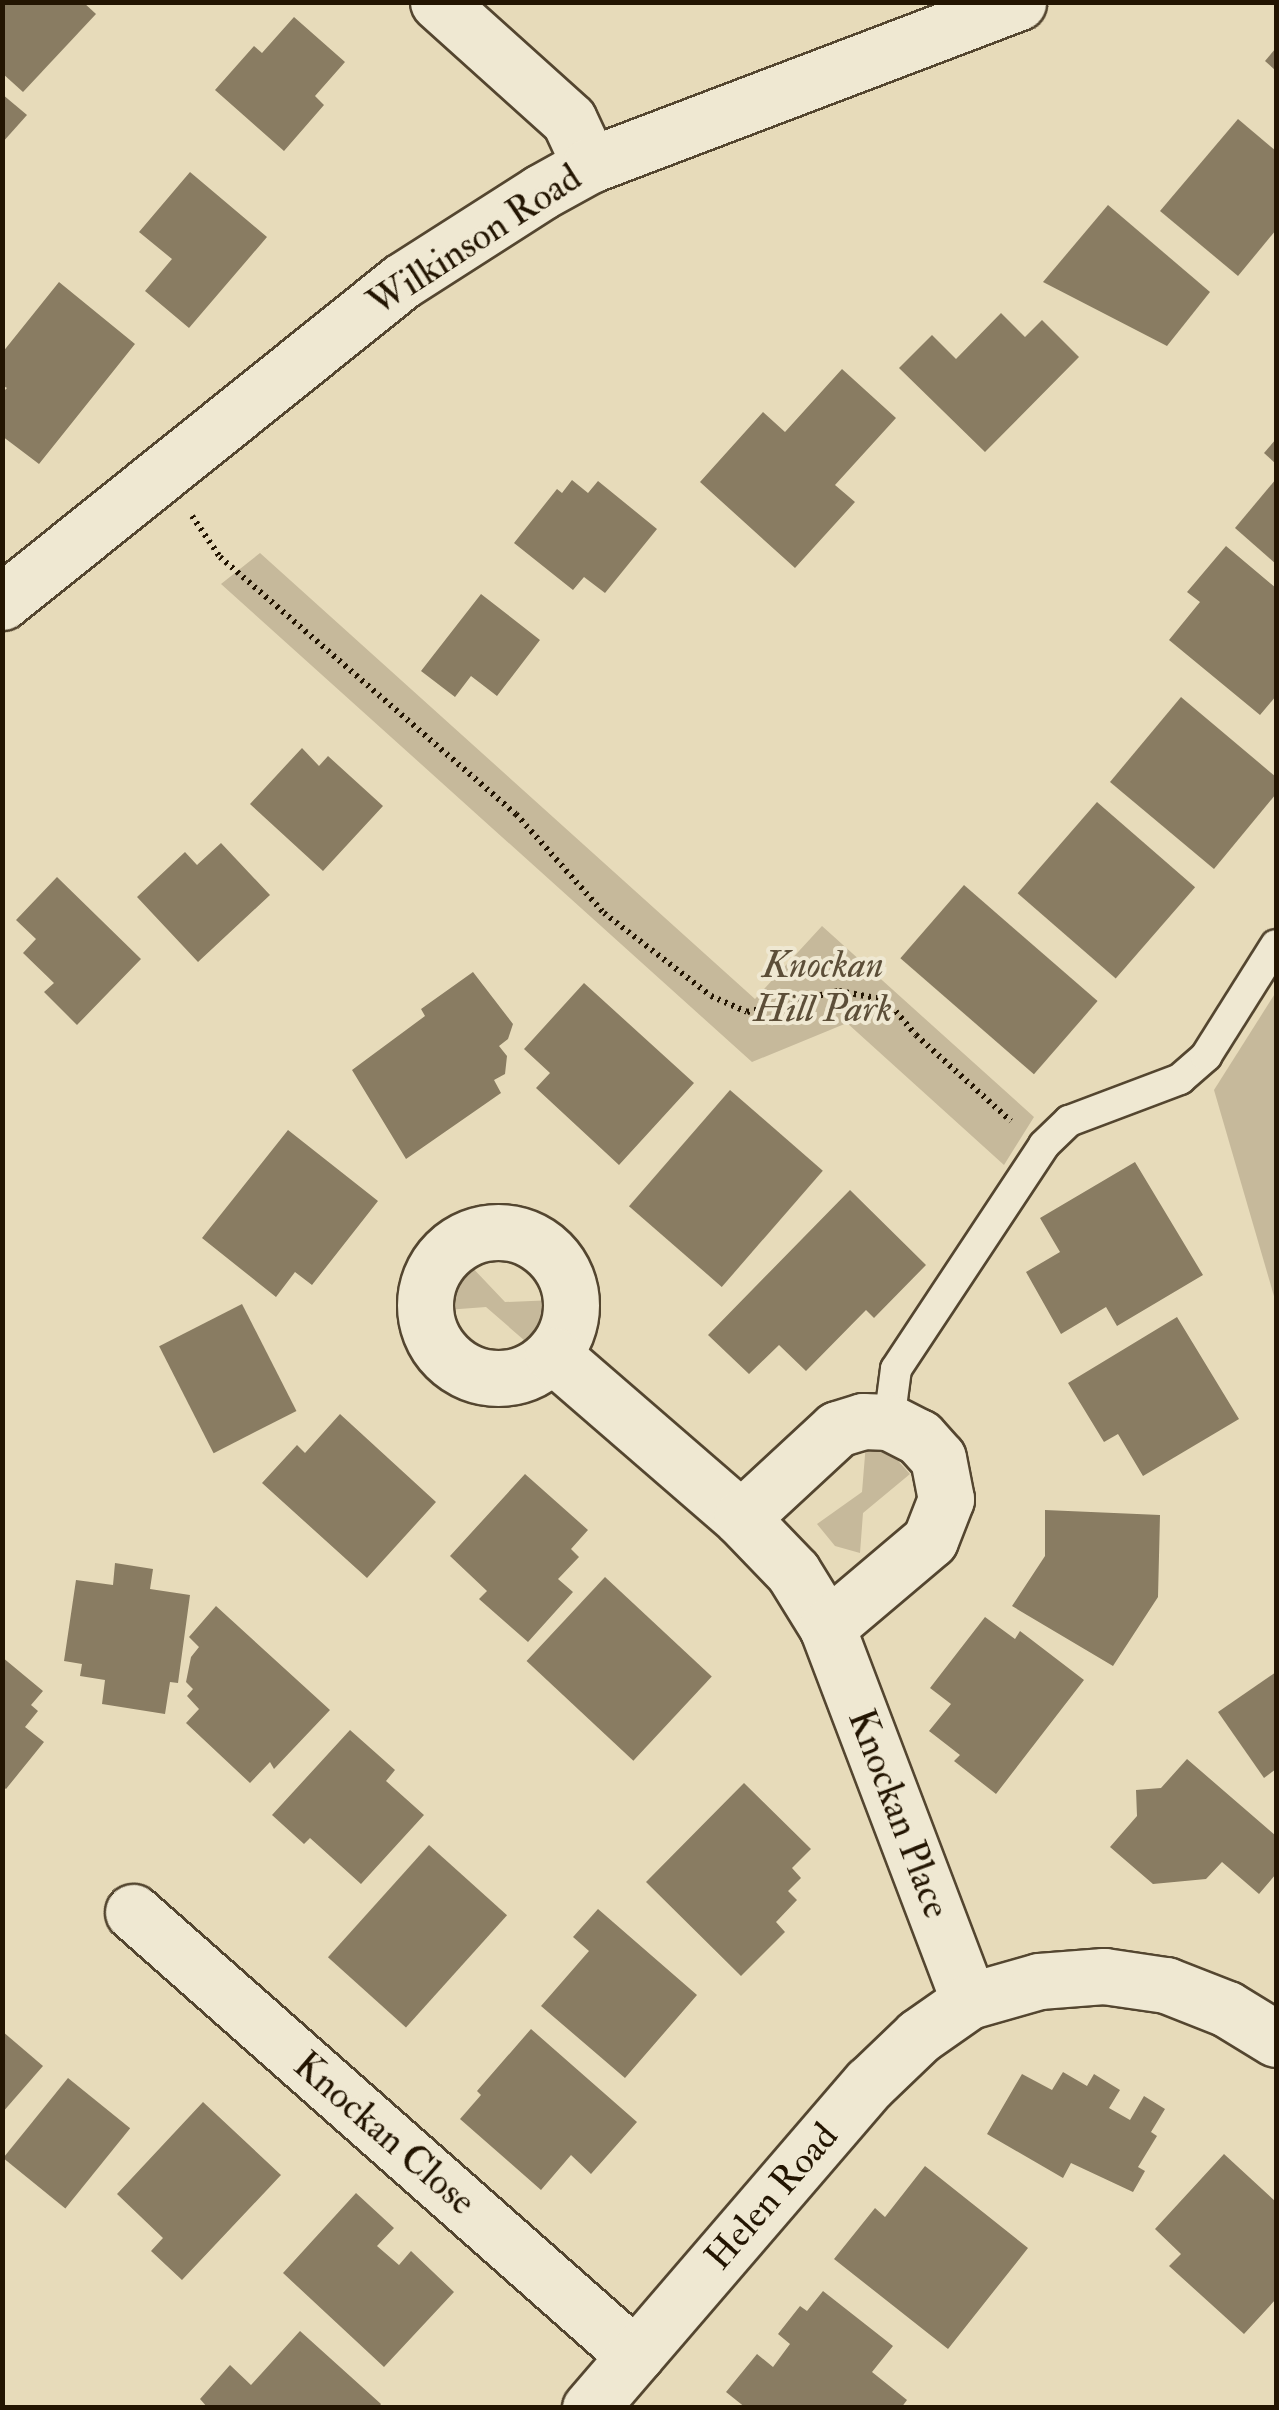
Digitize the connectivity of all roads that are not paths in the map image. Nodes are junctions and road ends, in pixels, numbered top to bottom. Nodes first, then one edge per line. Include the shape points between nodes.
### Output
1 (438, 2) edge
2 (1018, 2) edge
3 (590, 165) junction
4 (2, 602) edge
5 (1276, 945) edge
6 (553, 1354) dead end
7 (889, 1422) junction
8 (741, 1518) junction
9 (827, 1627) junction
10 (132, 1912) dead end
11 (968, 2001) junction
12 (1276, 2040) edge
13 (635, 2356) junction
14 (590, 2408) edge

1 - 3 street via 569,120
2 - 3 street, Wilkinson Road
3 - 4 street, Wilkinson Road via 402,281
5 - 7 lane via 1193,1068 1180,1079 1069,1121 1044,1146 896,1369
6 - 8 street, Knockan Place
7 - 8 street via 837,1429
7 - 9 street via 919,1437 938,1458 946,1498 930,1540
8 - 9 street, Knockan Place via 793,1572
9 - 11 street, Knockan Place
10 - 13 street, Knockan Close
11 - 12 street, Helen Road via 1039,1981 1104,1976 1166,1986 1227,2010
11 - 13 street, Helen Road via 918,2036 869,2084
13 - 14 street, Helen Road

